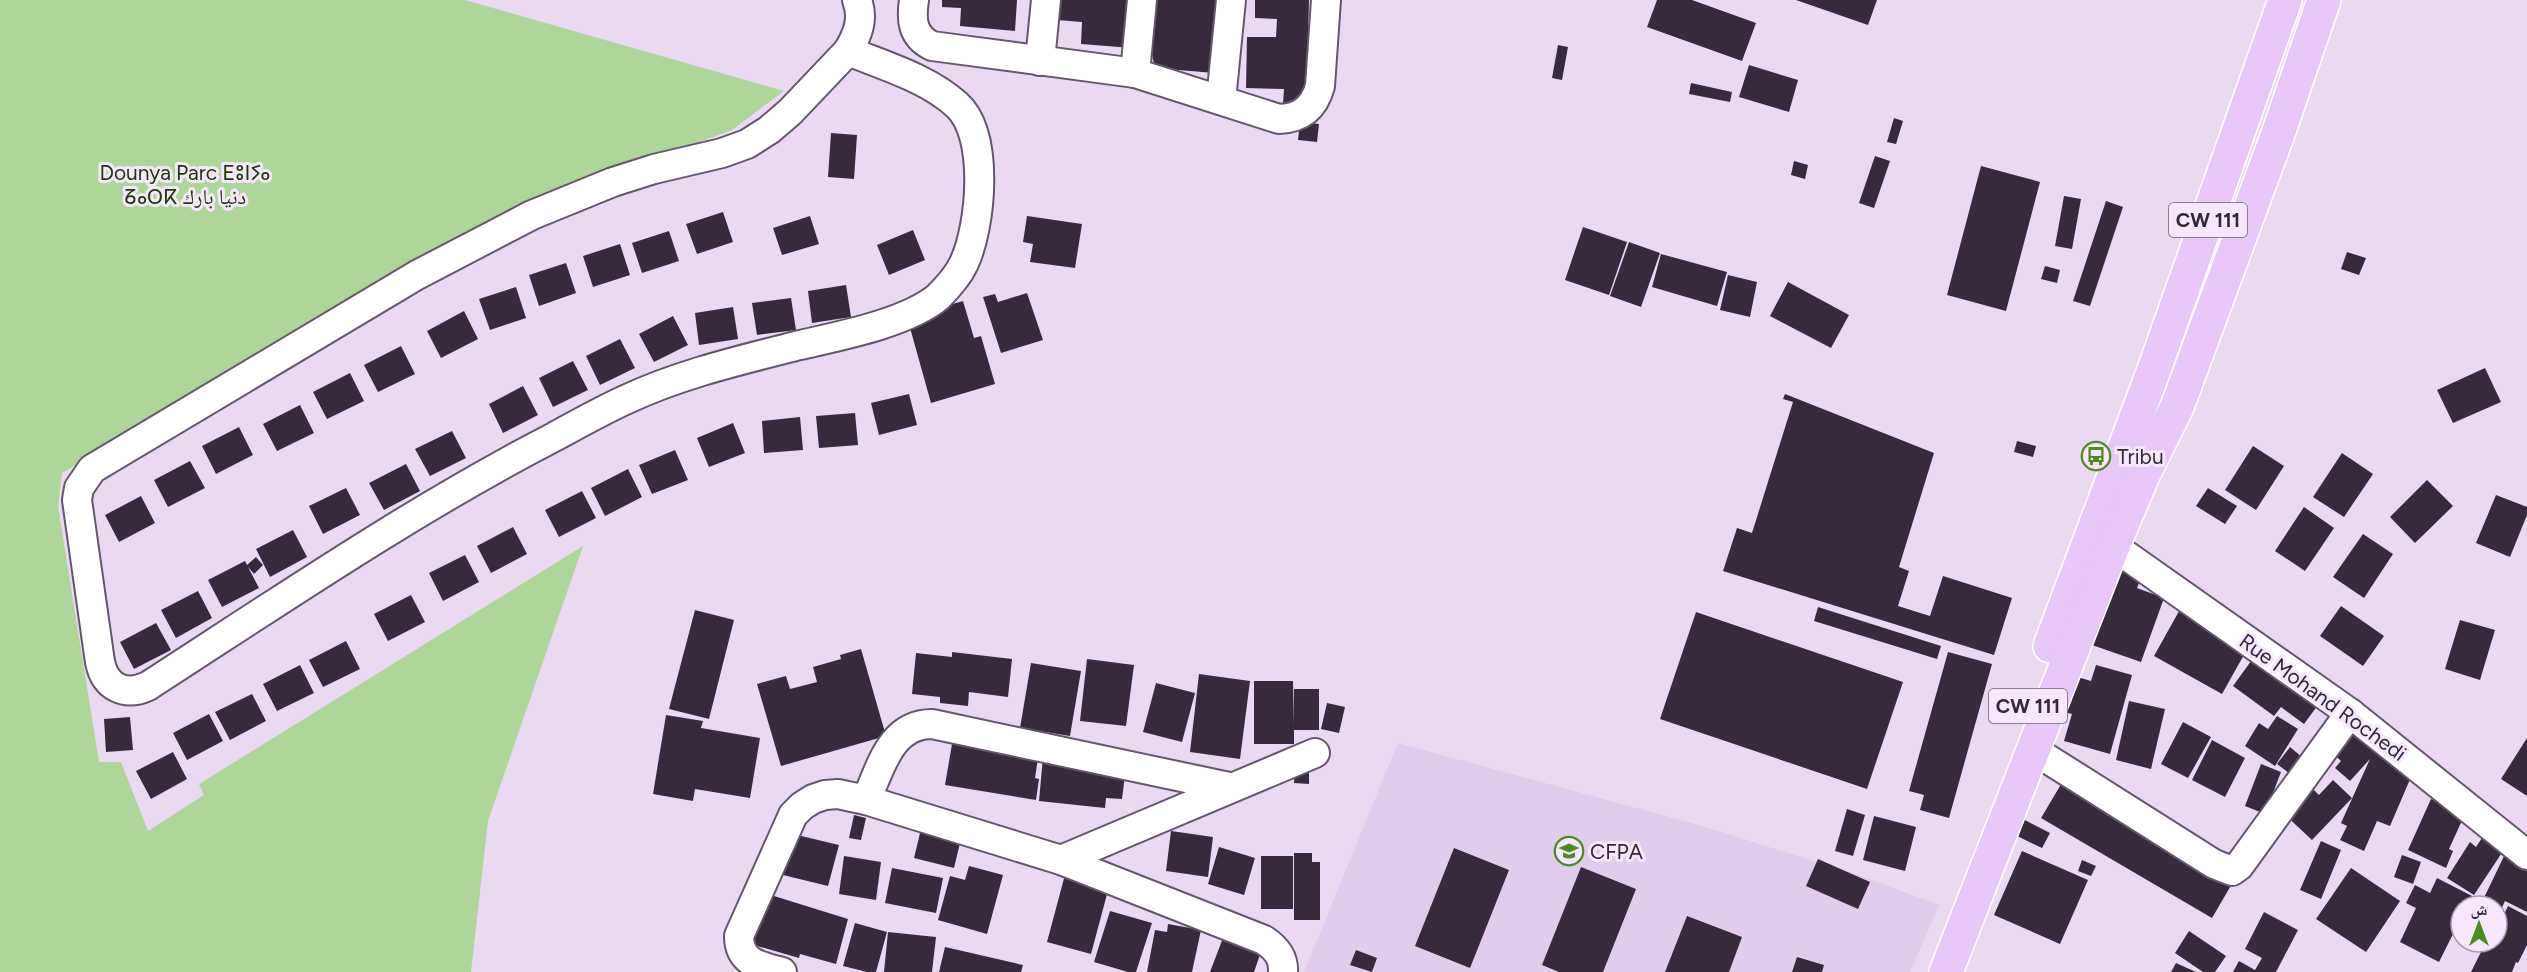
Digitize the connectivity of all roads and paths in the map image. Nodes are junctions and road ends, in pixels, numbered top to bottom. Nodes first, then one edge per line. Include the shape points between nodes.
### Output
1 (857, 0) edge
2 (914, 0) edge
3 (1046, 0) edge
4 (1142, 0) edge
5 (1231, 0) edge
6 (1326, 0) edge
7 (2285, 0) edge
8 (2324, 0) edge
9 (848, 51) junction
10 (1040, 61) junction
11 (1135, 73) junction
12 (1221, 100) junction
13 (2113, 546) junction
14 (2350, 713) junction
15 (2032, 749) junction
16 (1315, 753) dead end
17 (1229, 788) junction
18 (866, 800) junction
19 (2527, 855) edge
20 (1061, 860) junction
21 (782, 972) edge
22 (1283, 972) edge
23 (1924, 972) edge
24 (1946, 972) edge

1 - 9 street via 861,20
2 - 10 street via 914,27 924,42 932,46
3 - 10 street
4 - 11 street
5 - 12 street
6 - 12 street via 1320,87 1310,107 1301,114 1279,119
7 - 23 main road, CW 111 via 2015,744
8 - 13 main road via 2177,407
9 - 9 street via 941,94 960,107 975,136 981,181 975,229 964,265 937,297 911,313 864,329 698,372 626,399 498,466 381,536 148,686 130,691 113,686 106,679 100,662 77,500 79,488 92,469 417,276 532,215 613,182 747,144 790,112
10 - 11 street
11 - 12 street
13 - 14 street, Rue Mohand Rochedi
13 - 15 main road
14 - 15 street via 2232,871 2214,864
14 - 19 street, Rue Mohand Rochedi
15 - 24 main road
16 - 17 street
17 - 18 street via 922,724 904,731 892,744
17 - 20 street
18 - 20 street
18 - 21 street via 825,795 813,799 794,815 739,936 746,959
20 - 22 street via 1264,940 1275,947 1282,959

